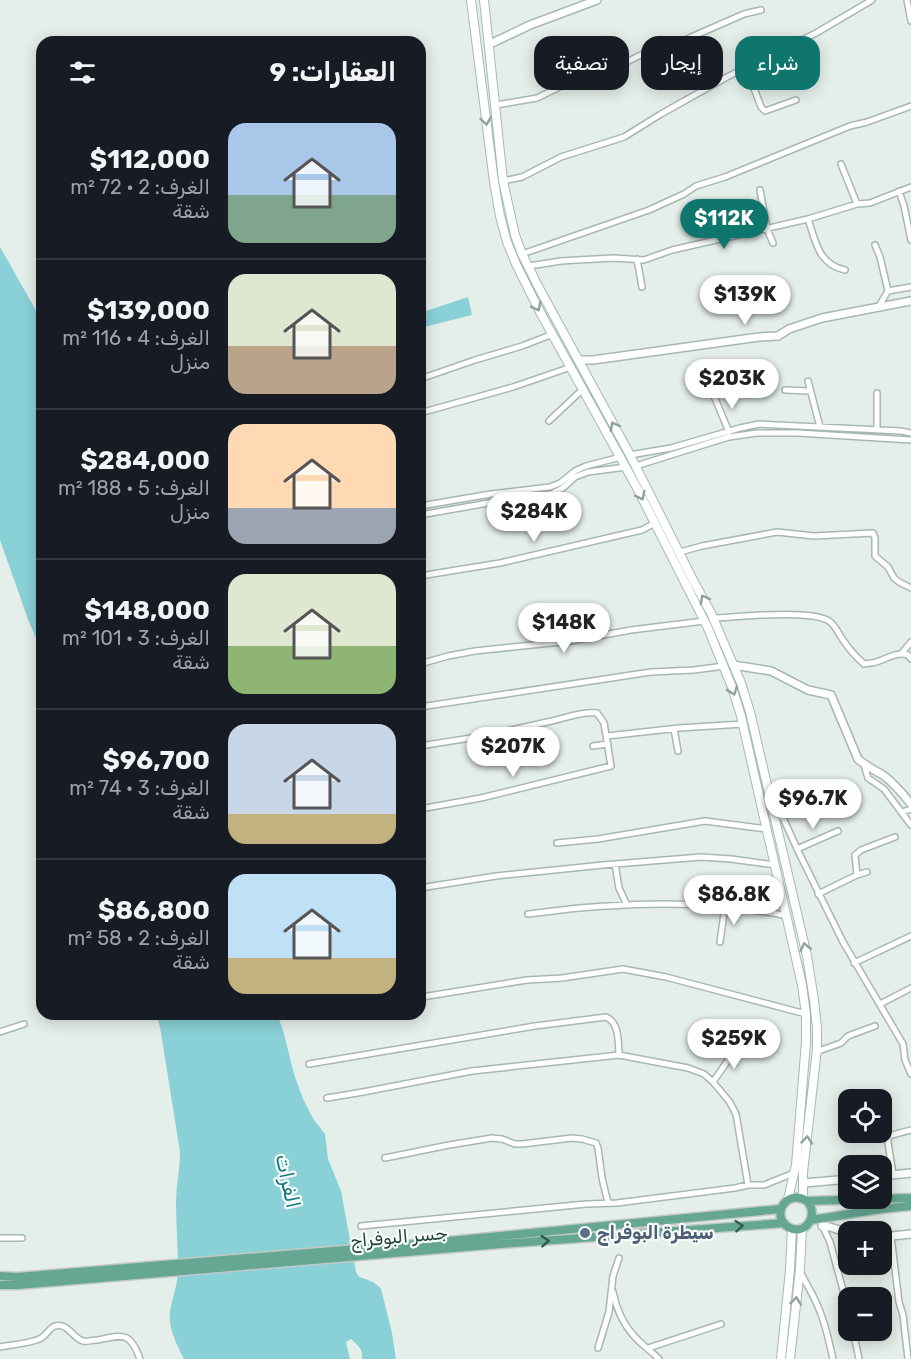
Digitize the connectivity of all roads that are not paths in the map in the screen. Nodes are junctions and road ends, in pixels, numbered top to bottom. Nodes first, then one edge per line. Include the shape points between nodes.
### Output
1 (471, 0) edge
2 (484, 0) edge
3 (597, 0) edge
4 (872, 0) edge
5 (907, 0) edge
6 (863, 2) edge
7 (760, 10) dead end
8 (911, 21) edge
9 (810, 36) edge
10 (490, 44) junction
11 (492, 69) junction
12 (479, 71) junction
13 (735, 73) edge
14 (755, 90) edge
15 (796, 100) dead end
16 (496, 105) junction
17 (911, 106) edge
18 (841, 164) dead end
19 (503, 181) junction
20 (911, 187) edge
21 (760, 190) dead end
22 (899, 191) junction
23 (857, 204) junction
24 (808, 219) junction
25 (767, 229) junction
26 (911, 240) edge
27 (773, 243) dead end
28 (875, 245) dead end
29 (522, 254) junction
30 (637, 259) junction
31 (529, 266) junction
32 (845, 270) dead end
33 (642, 286) dead end
34 (911, 287) edge
35 (888, 291) junction
36 (911, 301) edge
37 (879, 306) junction
38 (553, 334) junction
39 (578, 360) junction
40 (571, 367) junction
41 (426, 377) edge
42 (808, 381) dead end
43 (583, 389) junction
44 (785, 390) dead end
45 (810, 391) junction
46 (877, 393) dead end
47 (714, 396) dead end
48 (426, 411) edge
49 (549, 421) dead end
50 (820, 427) junction
51 (877, 430) junction
52 (729, 432) junction
53 (911, 433) edge
54 (911, 440) edge
55 (630, 455) junction
56 (621, 457) junction
57 (636, 466) junction
58 (626, 467) junction
59 (426, 505) edge
60 (426, 514) edge
61 (660, 526) junction
62 (680, 552) junction
63 (426, 575) edge
64 (911, 588) edge
65 (714, 618) junction
66 (704, 621) junction
67 (911, 642) edge
68 (902, 653) junction
69 (911, 659) edge
70 (426, 662) edge
71 (733, 665) junction
72 (724, 666) junction
73 (426, 706) edge
74 (743, 724) junction
75 (674, 729) junction
76 (607, 736) junction
77 (608, 744) junction
78 (426, 745) edge
79 (593, 746) dead end
80 (678, 751) dead end
81 (864, 765) junction
82 (764, 774) junction
83 (755, 777) junction
84 (832, 785) dead end
85 (911, 804) edge
86 (773, 805) junction
87 (426, 808) edge
88 (911, 809) edge
89 (902, 812) junction
90 (911, 825) edge
91 (767, 829) junction
92 (838, 831) dead end
93 (895, 837) dead end
94 (557, 843) dead end
95 (797, 849) junction
96 (615, 864) junction
97 (775, 865) junction
98 (867, 872) dead end
99 (857, 875) junction
100 (426, 887) edge
101 (818, 894) junction
102 (627, 905) junction
103 (725, 906) junction
104 (528, 915) dead end
105 (787, 916) junction
106 (911, 936) edge
107 (720, 942) dead end
108 (854, 963) junction
109 (911, 988) edge
110 (426, 996) edge
111 (880, 1005) junction
112 (806, 1014) junction
113 (24, 1024) dead end
114 (875, 1026) dead end
115 (0, 1032) edge
116 (732, 1052) dead end
117 (816, 1052) junction
118 (619, 1055) junction
119 (309, 1064) dead end
120 (911, 1074) edge
121 (713, 1082) junction
122 (327, 1098) dead end
123 (911, 1130) edge
124 (385, 1158) dead end
125 (794, 1173) junction
126 (911, 1173) edge
127 (893, 1174) joint
128 (838, 1180) edge
129 (804, 1183) junction
130 (748, 1185) junction
131 (911, 1198) edge
132 (788, 1199) junction
133 (805, 1200) junction
134 (608, 1203) junction
135 (911, 1206) edge
136 (781, 1209) junction
137 (817, 1222) junction
138 (784, 1223) junction
139 (361, 1226) dead end
140 (797, 1228) junction
141 (838, 1230) edge
142 (911, 1234) edge
143 (892, 1236) edge
144 (0, 1238) edge
145 (22, 1238) dead end
146 (466, 1243) junction
147 (892, 1244) edge
148 (619, 1258) dead end
149 (800, 1269) junction
150 (0, 1276) edge
151 (18, 1281) junction
152 (0, 1285) edge
153 (612, 1287) junction
154 (842, 1287) edge
155 (721, 1324) dead end
156 (856, 1341) edge
157 (0, 1347) edge
158 (598, 1348) dead end
159 (648, 1348) junction
160 (140, 1359) edge
161 (659, 1359) edge
162 (781, 1359) edge
163 (790, 1359) edge
164 (833, 1359) edge
165 (859, 1359) edge
166 (908, 1359) edge

1 - 12 main road
2 - 10 main road
3 - 10 street
4 - 6 street
5 - 8 street
6 - 9 street
7 - 16 street via 537,98
10 - 11 main road
11 - 12 main road
11 - 16 main road
12 -> 38 main road via 494,183 507,242
13 - 19 street via 624,137
14 - 15 street via 765,111
16 - 19 main road
17 - 29 street via 696,186 649,210
18 - 23 street
19 - 29 main road
20 - 22 street
21 - 25 street
22 - 23 street
22 - 26 street
23 - 24 street
24 - 25 street
24 - 32 street via 827,263
25 - 27 street
25 - 30 street
28 - 35 street
29 - 31 main road
30 - 31 street
30 - 33 street
31 - 39 main road
34 - 35 street
35 - 37 street
36 - 37 street
37 - 39 street via 822,318 778,336
38 - 40 main road
38 - 41 street
55 -> 39 main road
40 - 43 main road
40 - 48 street
42 - 45 street
43 - 49 street
43 - 56 main road
44 - 45 street
45 - 50 street
46 - 51 street
47 - 52 street
50 - 51 street
50 - 52 street via 759,424
51 - 53 street
52 - 55 street
54 - 57 street via 757,433 729,437
55 - 57 main road
56 - 58 main road
56 - 59 street via 586,466 550,487
57 - 61 main road
58 - 60 street via 588,472 550,494
58 -> 61 main road
61 - 62 main road
61 - 63 street via 511,561
61 - 66 main road
62 - 64 street via 777,532 814,536 873,533 875,556 894,578
65 -> 62 main road
65 - 68 street via 820,617 836,627 864,664
65 - 71 main road
66 - 70 street via 475,651
66 - 72 main road
67 - 68 street
68 - 69 street
71 - 81 street via 771,671 808,690 831,695
71 - 82 main road via 741,682
72 - 73 street via 651,672
72 -> 74 main road
74 - 75 street
74 - 83 main road
75 - 76 street
75 - 80 street
76 - 77 street
76 - 78 street via 601,718 588,712
77 - 79 street
77 - 87 street via 611,766
81 - 85 street via 882,775
81 - 89 street via 868,778 884,789
82 - 83 main road
82 - 86 main road
83 - 91 main road
84 - 86 street via 804,791
86 - 95 street
117 -> 86 main road via 817,1028 807,956
88 - 89 street
89 - 90 street
91 - 94 street via 705,821
91 - 97 main road
92 - 95 street
93 - 99 street via 855,855
95 - 101 street
96 - 97 street via 701,857
96 - 100 street
96 - 102 street
97 - 105 main road
98 - 99 street
99 - 101 street
101 - 108 street
102 - 103 street
102 - 104 street
103 - 105 street
103 - 107 street
105 - 112 main road
106 - 108 street
108 - 111 street
109 - 111 street
110 - 112 street via 623,969
111 - 120 street via 903,1044
112 - 125 main road via 807,1042
113 - 115 street
114 - 117 street
116 - 121 street
129 -> 117 main road
118 - 119 street via 614,1023 606,1017
118 - 121 street via 688,1068
118 - 122 street via 472,1071
121 - 130 street via 736,1114
123 - 127 street via 888,1136
124 - 134 street via 492,1138 515,1144 582,1139 596,1143
125 - 130 street via 764,1185
125 - 132 main road
126 - 127 street
128 - 129 street
129 - 133 main road
130 - 134 street
131 - 133 main road
132 - 133 main road
132 - 136 main road
133 - 137 main road
134 - 139 street
135 - 137 main road
136 - 138 main road
136 - 146 main road, جسر البوفراج
137 - 140 main road
137 - 141 street
137 - 154 street via 830,1242
138 - 140 main road
146 -> 138 main road, جسر البوفراج
140 - 149 main road
140 - 162 main road
142 - 143 street
144 - 145 street
146 - 151 main road, جسر البوفراج
147 - 166 street
148 - 153 street
163 -> 149 main road
149 - 164 street via 820,1312
150 - 151 main road
151 - 152 main road
153 - 158 street
153 - 159 street via 617,1309 634,1336
155 - 159 street
156 - 165 street
157 - 160 street via 40,1340 51,1328 64,1326 82,1341 126,1338 135,1345
159 - 161 street

